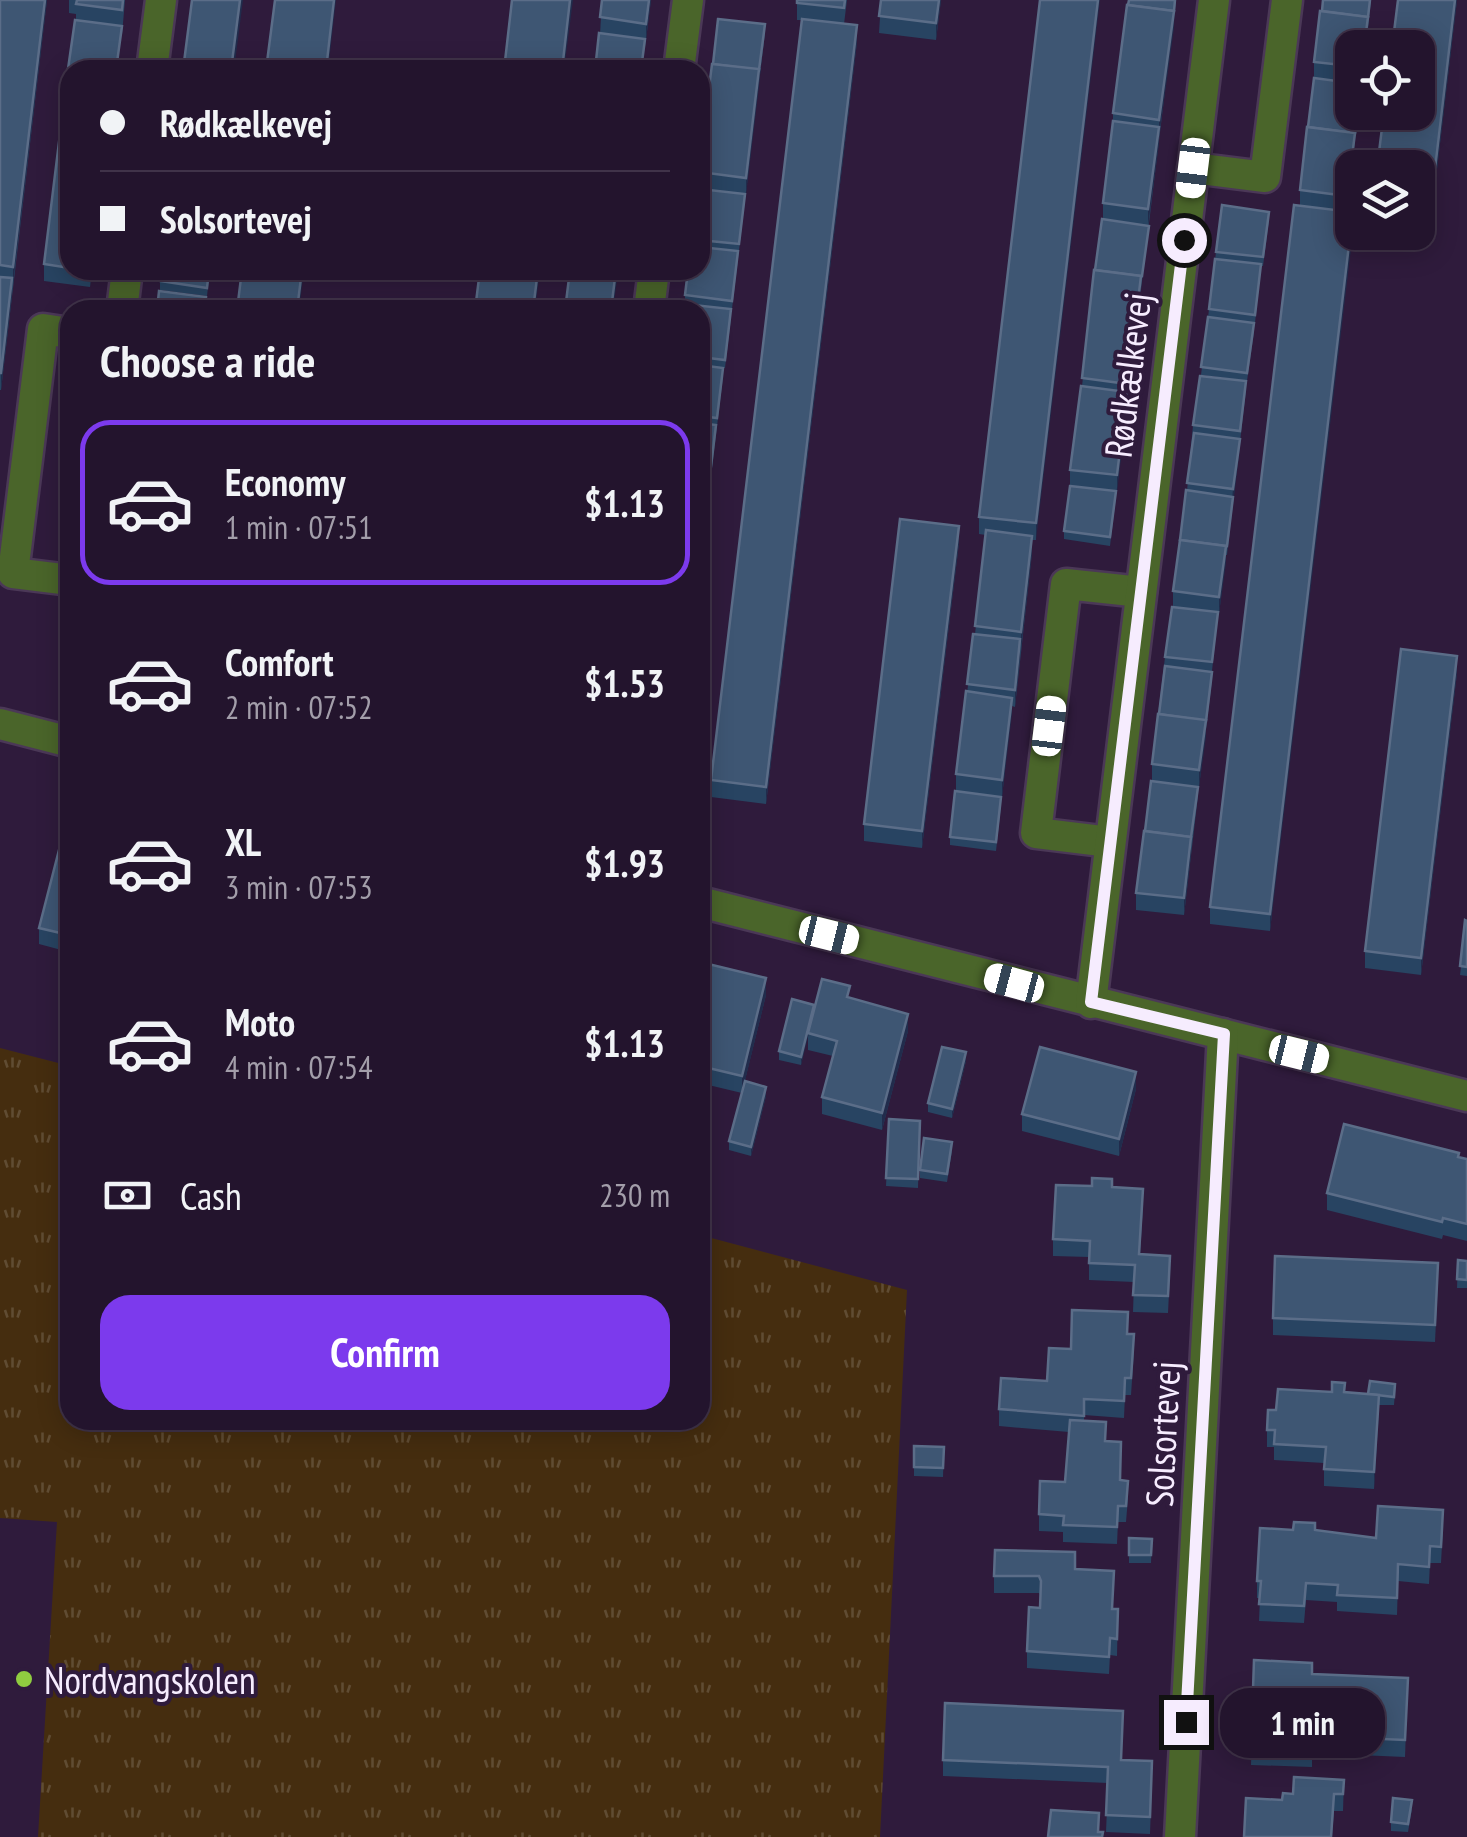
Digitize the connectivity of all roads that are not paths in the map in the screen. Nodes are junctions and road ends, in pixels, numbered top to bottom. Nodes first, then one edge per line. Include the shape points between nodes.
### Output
1 (160, 0) edge
2 (688, 0) edge
3 (1214, 0) edge
4 (1287, 0) edge
5 (153, 60) edge
6 (680, 60) edge
7 (1193, 168) junction
8 (60, 332) edge
9 (60, 579) edge
10 (1141, 592) junction
11 (0, 724) edge
12 (60, 740) edge
13 (1110, 842) junction
14 (710, 905) edge
15 (1091, 1002) junction
16 (1224, 1034) junction
17 (1467, 1096) edge
18 (1180, 1837) edge

1 - 5 street
2 - 6 street
3 - 7 street, Rødkælkevej
4 - 7 street via 1266,177
7 - 10 street, Rødkælkevej
8 - 9 street via 44,330 13,573
10 - 13 street, Rødkælkevej
10 - 13 street via 1066,584 1036,833
11 - 12 street
13 - 15 street, Rødkælkevej
14 - 15 street
15 - 16 street
16 - 17 street
16 - 18 street, Solsortevej

